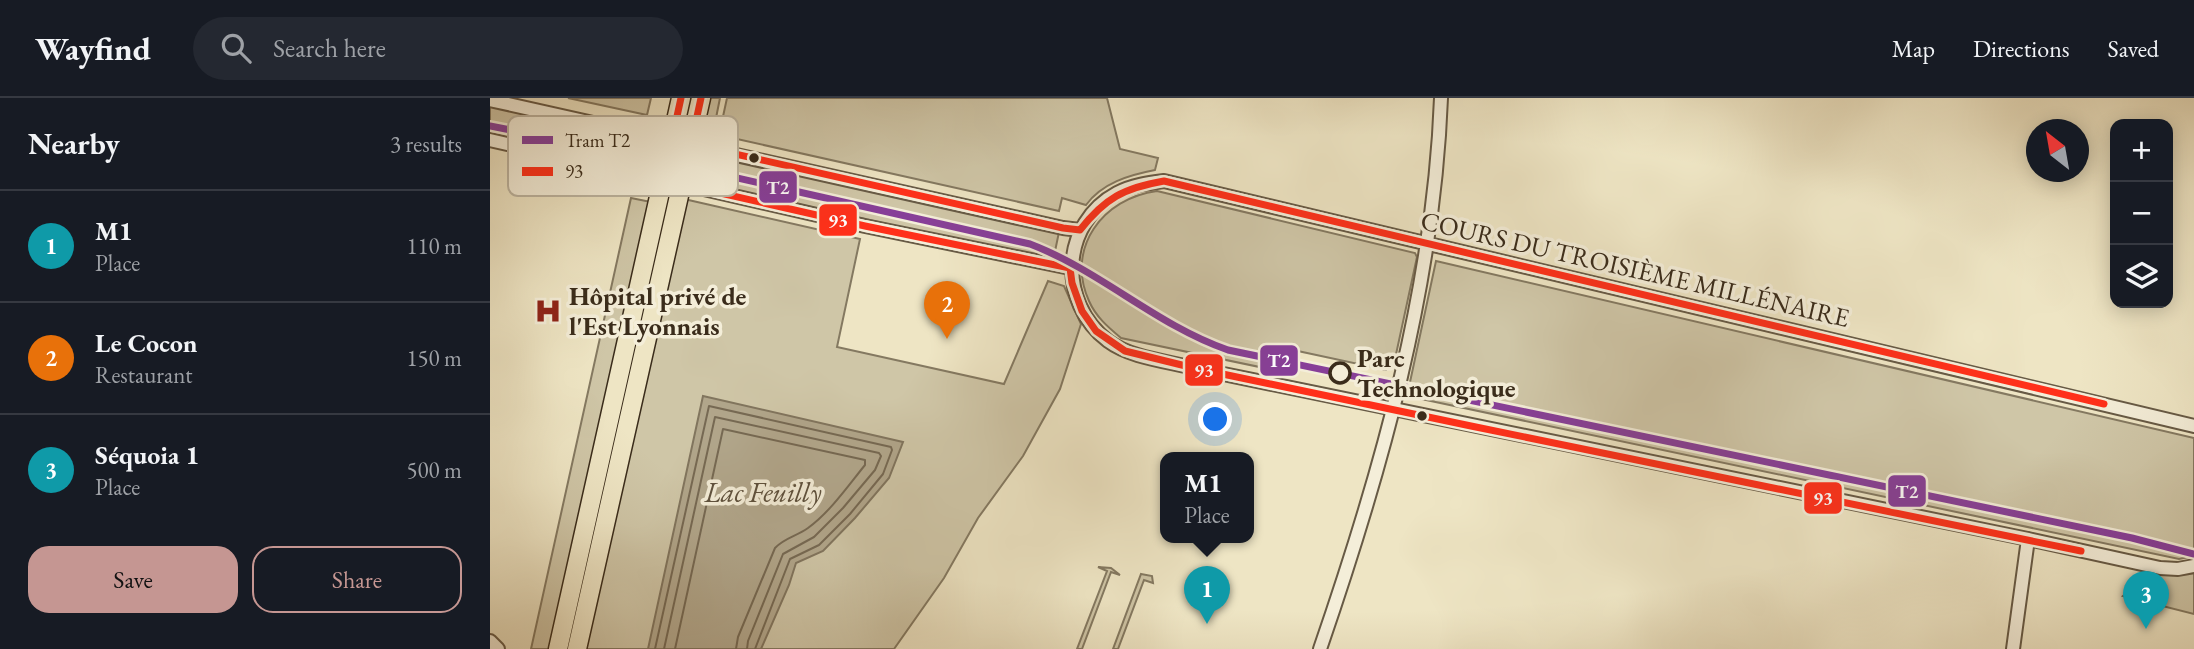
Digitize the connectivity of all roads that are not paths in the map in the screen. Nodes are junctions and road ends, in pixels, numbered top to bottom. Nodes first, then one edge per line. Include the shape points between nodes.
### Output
1 (681, 98) edge
2 (701, 98) edge
3 (1441, 98) edge
4 (490, 100) edge
5 (562, 116) edge
6 (677, 116) edge
7 (697, 116) edge
8 (490, 141) edge
9 (508, 145) edge
10 (738, 155) edge
11 (659, 196) edge
12 (680, 196) edge
13 (734, 196) edge
14 (1080, 230) junction
15 (1428, 243) junction
16 (1070, 268) junction
17 (1392, 409) junction
18 (2194, 426) edge
19 (2028, 539) junction
20 (2194, 566) edge
21 (490, 641) edge
22 (498, 649) edge
23 (558, 649) edge
24 (577, 649) edge
25 (1320, 649) edge
26 (2012, 649) edge

1 - 6 main road
2 - 7 main road
3 - 15 street
4 - 5 street
8 - 9 street
10 - 14 street
11 - 23 main road
12 - 24 main road
13 - 16 street
14 - 15 street, COURS DU TROISIÈME MILLÉNAIRE via 1095,209 1116,193 1164,181
14 - 16 street, COURS DU TROISIÈME MILLÉNAIRE
15 - 17 street
15 - 18 street, COURS DU TROISIÈME MILLÉNAIRE
16 - 17 street, COURS DU TROISIÈME MILLÉNAIRE via 1082,311 1096,331 1125,351
17 - 19 street, COURS DU TROISIÈME MILLÉNAIRE
17 - 25 street
19 - 20 street, COURS DU TROISIÈME MILLÉNAIRE via 2160,568
19 - 26 street
21 - 22 street

